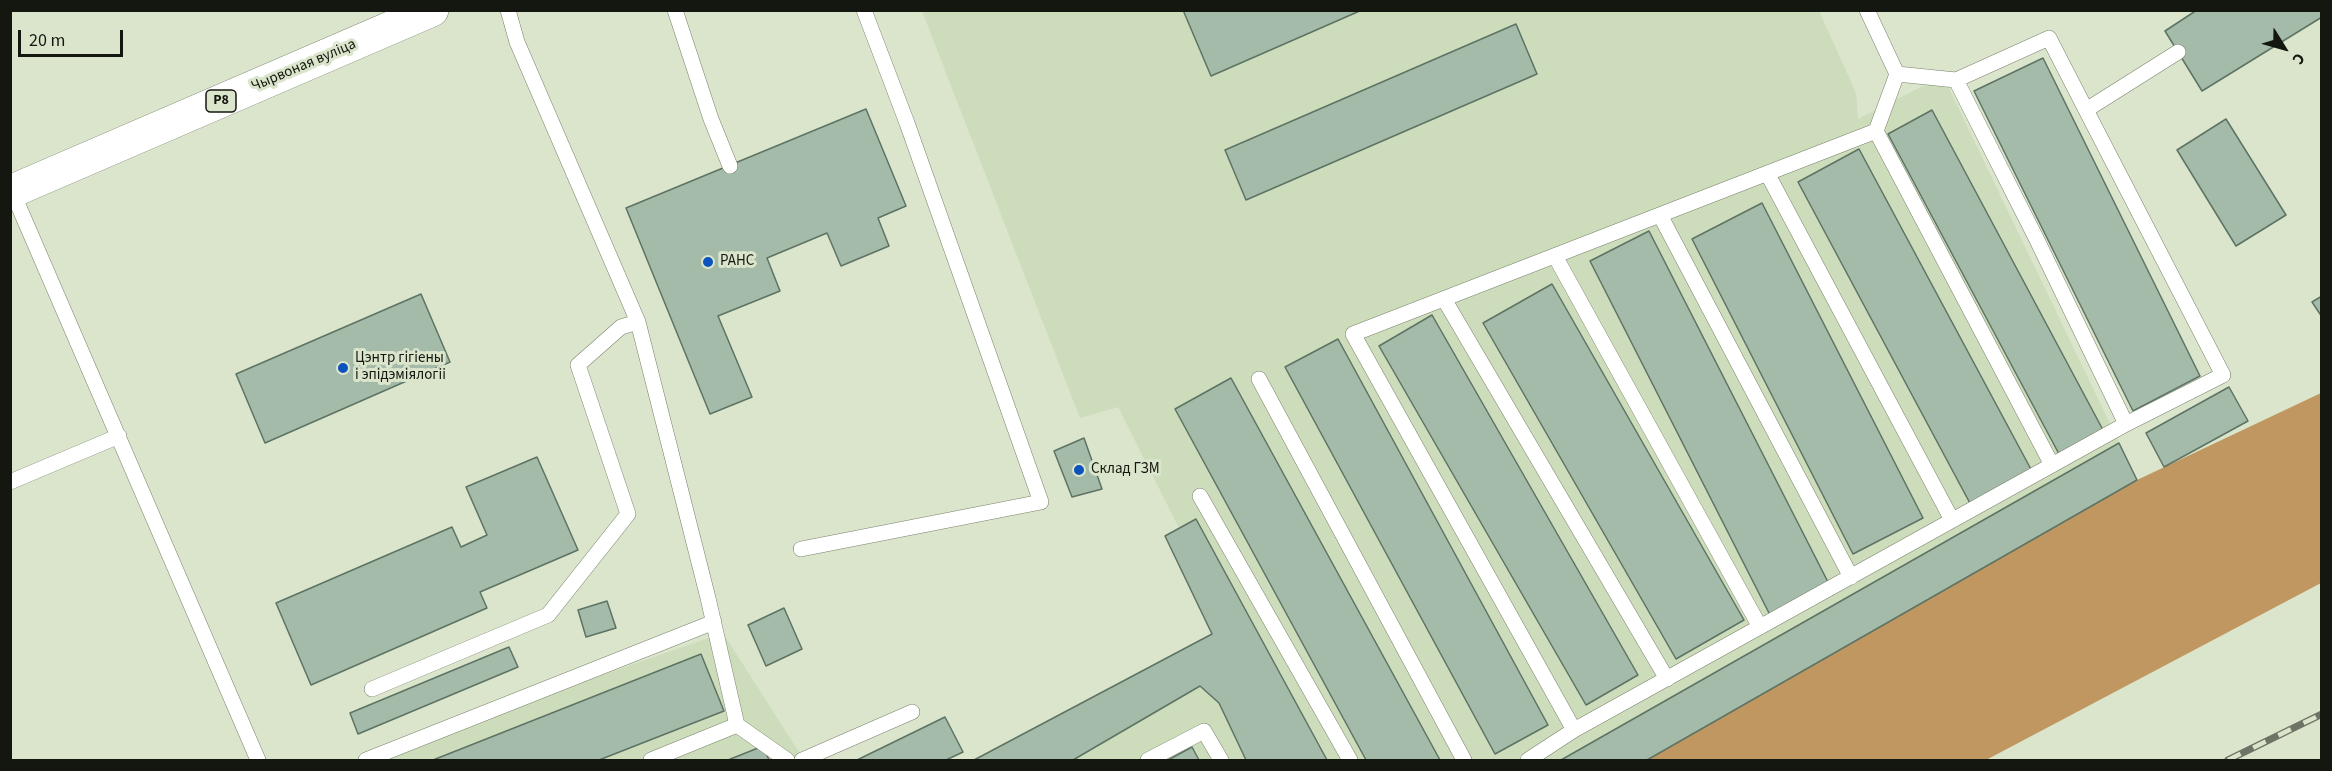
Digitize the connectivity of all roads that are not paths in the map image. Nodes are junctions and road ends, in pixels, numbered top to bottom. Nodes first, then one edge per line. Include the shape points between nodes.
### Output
1 (432, 10) edge
2 (508, 10) edge
3 (675, 10) edge
4 (864, 10) edge
5 (1868, 10) edge
6 (2178, 52) dead end
7 (1897, 74) junction
8 (1956, 80) junction
9 (2086, 110) junction
10 (1876, 131) junction
11 (730, 166) dead end
12 (1767, 173) junction
13 (11, 191) edge
14 (1660, 215) junction
15 (1554, 256) junction
16 (1444, 299) junction
17 (638, 322) junction
18 (1259, 379) dead end
19 (2126, 424) junction
20 (119, 436) junction
21 (2052, 465) junction
22 (10, 482) edge
23 (1200, 496) dead end
24 (1952, 520) junction
25 (801, 549) dead end
26 (1851, 577) junction
27 (714, 622) junction
28 (1760, 627) junction
29 (1667, 679) junction
30 (372, 689) dead end
31 (912, 712) dead end
32 (737, 725) junction
33 (1574, 730) junction
34 (258, 760) edge
35 (366, 760) edge
36 (651, 760) edge
37 (787, 760) edge
38 (802, 760) edge
39 (1148, 760) edge
40 (1221, 760) edge
41 (1350, 760) edge
42 (1464, 760) edge
43 (1528, 760) edge

1 - 13 main road, Чырвоная вуліца / Р8
2 - 17 lane via 517,42
3 - 11 lane
4 - 25 lane via 1041,502
5 - 7 lane
6 - 9 lane
7 - 8 lane
7 - 10 lane
8 - 9 lane via 2049,38
8 - 19 lane
9 - 19 lane via 2223,375
10 - 12 lane
10 - 21 lane
12 - 14 lane
12 - 24 lane
13 - 20 lane
14 - 15 lane
14 - 26 lane
15 - 16 lane
15 - 28 lane
16 - 29 lane
16 - 33 lane via 1353,334
17 - 27 lane
17 - 30 lane via 621,327 578,365 628,514 549,615
18 - 42 lane
19 - 21 lane
20 - 22 lane
20 - 34 lane
21 - 24 lane
23 - 41 lane
24 - 26 lane
26 - 28 lane
27 - 32 lane
27 - 35 lane
28 - 29 lane
29 - 33 lane
31 - 38 lane
32 - 36 lane
32 - 37 lane
33 - 43 lane
39 - 40 lane via 1204,730

